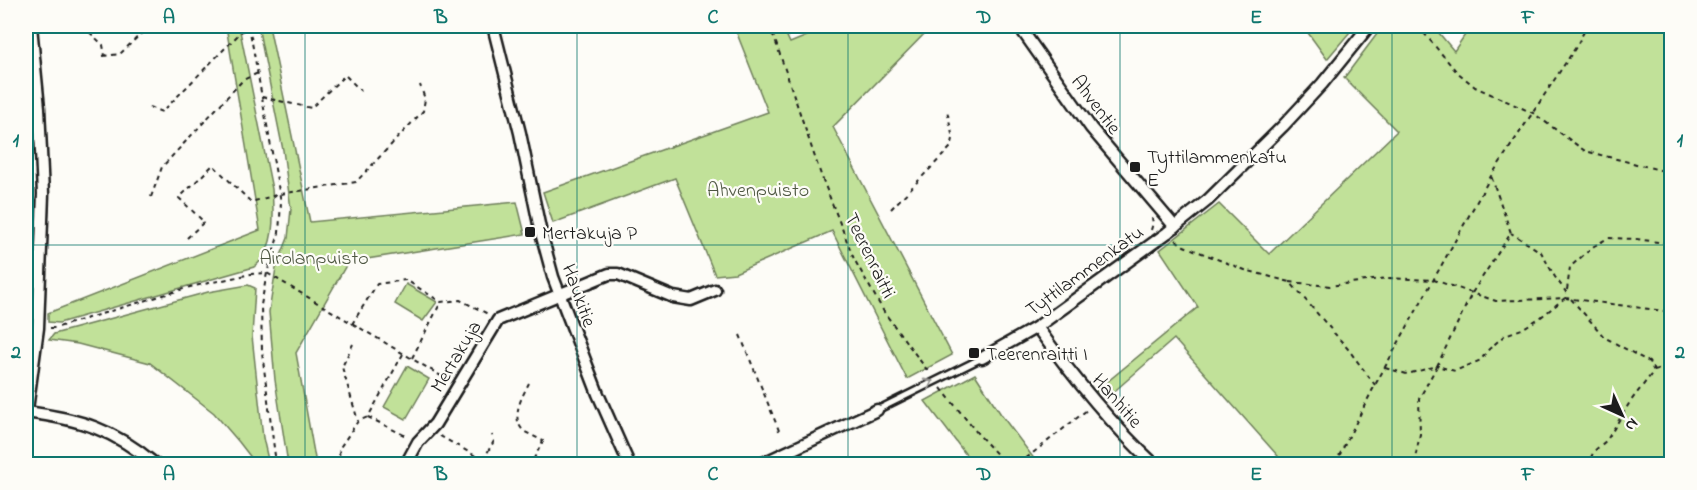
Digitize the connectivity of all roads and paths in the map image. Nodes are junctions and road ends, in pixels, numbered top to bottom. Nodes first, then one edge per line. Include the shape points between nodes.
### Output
1 (31, 26) edge
2 (83, 26) edge
3 (149, 26) edge
4 (248, 26) edge
5 (493, 26) edge
6 (768, 26) edge
7 (1019, 26) edge
8 (1369, 26) edge
9 (1418, 26) edge
10 (1587, 26) edge
11 (258, 73) junction
12 (420, 84) dead end
13 (361, 91) dead end
14 (262, 97) junction
15 (149, 107) dead end
16 (947, 110) dead end
17 (1533, 113) junction
18 (1671, 173) edge
19 (1491, 176) junction
20 (280, 194) junction
21 (151, 197) dead end
22 (891, 209) dead end
23 (1149, 213) dead end
24 (1171, 230) junction
25 (1150, 231) dead end
26 (1511, 233) junction
27 (187, 238) dead end
28 (1671, 244) edge
29 (267, 273) junction
30 (1434, 280) junction
31 (1290, 282) junction
32 (715, 290) dead end
33 (1566, 292) junction
34 (1472, 293) junction
35 (559, 295) junction
36 (1565, 298) junction
37 (1571, 299) junction
38 (441, 302) junction
39 (1671, 312) edge
40 (498, 320) junction
41 (352, 324) junction
42 (1037, 327) junction
43 (38, 328) junction
44 (740, 336) dead end
45 (353, 344) dead end
46 (403, 354) junction
47 (982, 358) joint
48 (411, 359) junction
49 (1437, 366) junction
50 (1384, 368) junction
51 (1654, 371) junction
52 (1671, 371) edge
53 (935, 380) junction
54 (530, 383) dead end
55 (1375, 385) junction
56 (459, 386) junction
57 (1096, 403) junction
58 (877, 410) joint
59 (26, 412) edge
60 (26, 417) edge
61 (368, 417) junction
62 (358, 421) junction
63 (430, 430) junction
64 (780, 432) dead end
65 (492, 435) dead end
66 (418, 442) junction
67 (483, 460) junction
68 (778, 461) edge
69 (758, 462) edge
70 (155, 465) edge
71 (276, 465) edge
72 (340, 465) edge
73 (406, 465) edge
74 (490, 465) edge
75 (531, 465) edge
76 (629, 465) edge
77 (742, 465) edge
78 (1006, 465) edge
79 (1019, 465) edge
80 (1154, 465) edge
81 (1335, 465) edge
82 (1414, 465) edge
83 (1588, 465) edge

1 - 43 street via 43,194
2 - 3 path via 103,45 104,56 120,54
4 - 11 path
4 - 15 path via 162,112
5 - 35 street, Haukitie
6 - 53 path, Teerenraitti via 854,259 884,312
7 - 24 street, Ahventie via 1091,128
8 - 24 street, Tyttilammenkatu via 1283,126 1208,200
9 - 17 path via 1475,87
10 - 17 path
11 - 14 path
11 - 21 path via 243,80 162,167
12 - 20 path via 426,99 423,111 357,182
13 - 14 path via 345,75 311,108
14 - 20 path
16 - 22 path via 951,147
17 - 18 path via 1585,151
17 - 19 path
19 - 26 path
19 - 30 path
20 - 27 path via 251,202 213,165 179,198 204,222
20 - 29 path via 279,233
23 - 25 path via 1153,223
24 - 31 path via 1184,246 1245,270
24 - 42 street, Tyttilammenkatu
26 - 33 path via 1541,252
26 - 34 path
28 - 33 path via 1608,238 1570,267
29 - 41 path
29 - 43 path via 190,287 55,328
29 - 71 path via 261,305 262,352
30 - 31 path via 1387,278 1330,286
30 - 34 path
30 - 50 path
31 - 55 path
32 - 35 street, Mertakuja via 691,300 609,274
33 - 36 path
34 - 36 path via 1496,301
34 - 49 path
35 - 40 street, Mertakuja
35 - 76 street, Haukitie
36 - 37 path
36 - 49 path via 1522,329 1504,335 1481,360 1455,371
37 - 39 path
37 - 51 path via 1604,337 1649,362
38 - 40 path via 460,300
38 - 41 path via 406,280 377,284
38 - 48 path
40 - 56 street, Mertakuja
41 - 46 path
42 - 47 street, Tyttilammenkatu
42 - 57 street, Hanhitie
43 - 59 street
44 - 64 path
45 - 62 path via 342,368
46 - 48 path
46 - 61 path
47 - 53 lane, Tyttilammenkatu
48 - 56 path
49 - 50 path via 1407,374
49 - 82 path via 1419,399 1420,434
50 - 55 path
51 - 52 path
51 - 83 path via 1607,440 1594,451
58 -> 53 lane, Tyttilammenkatu
53 - 78 path, Teerenraitti
54 - 75 path via 517,414 525,432 543,441
55 - 81 path
56 - 63 street, Mertakuja
57 - 79 path
57 - 80 street, Hanhitie
58 - 68 street, Tyttilammenkatu
59 - 60 street
59 - 70 street via 93,425 125,441
61 - 62 path
61 - 66 path
62 - 72 path via 339,449
63 - 66 street, Mertakuja
63 - 67 path
65 - 67 path via 494,441
66 - 73 street, Mertakuja
67 - 74 path
68 - 69 street, Tyttilammenkatu
69 - 77 path

